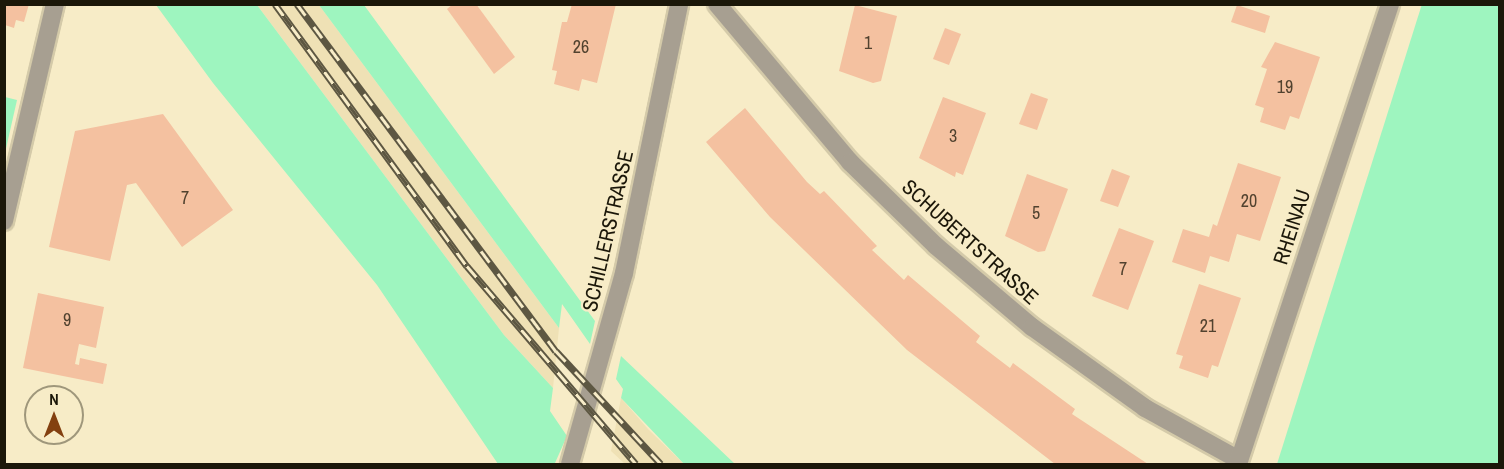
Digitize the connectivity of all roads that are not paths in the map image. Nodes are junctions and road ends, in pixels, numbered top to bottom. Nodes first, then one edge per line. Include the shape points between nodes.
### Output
1 (55, 4) edge
2 (679, 4) edge
3 (717, 4) edge
4 (1390, 4) edge
5 (4, 221) edge
6 (1239, 462) edge
7 (570, 465) edge

1 - 5 street
2 - 7 street, SCHILLERSTRASSE via 624,273
3 - 6 street, SCHUBERTSTRASSE via 850,162 936,246 1032,327 1145,408
4 - 6 street, RHEINAU

